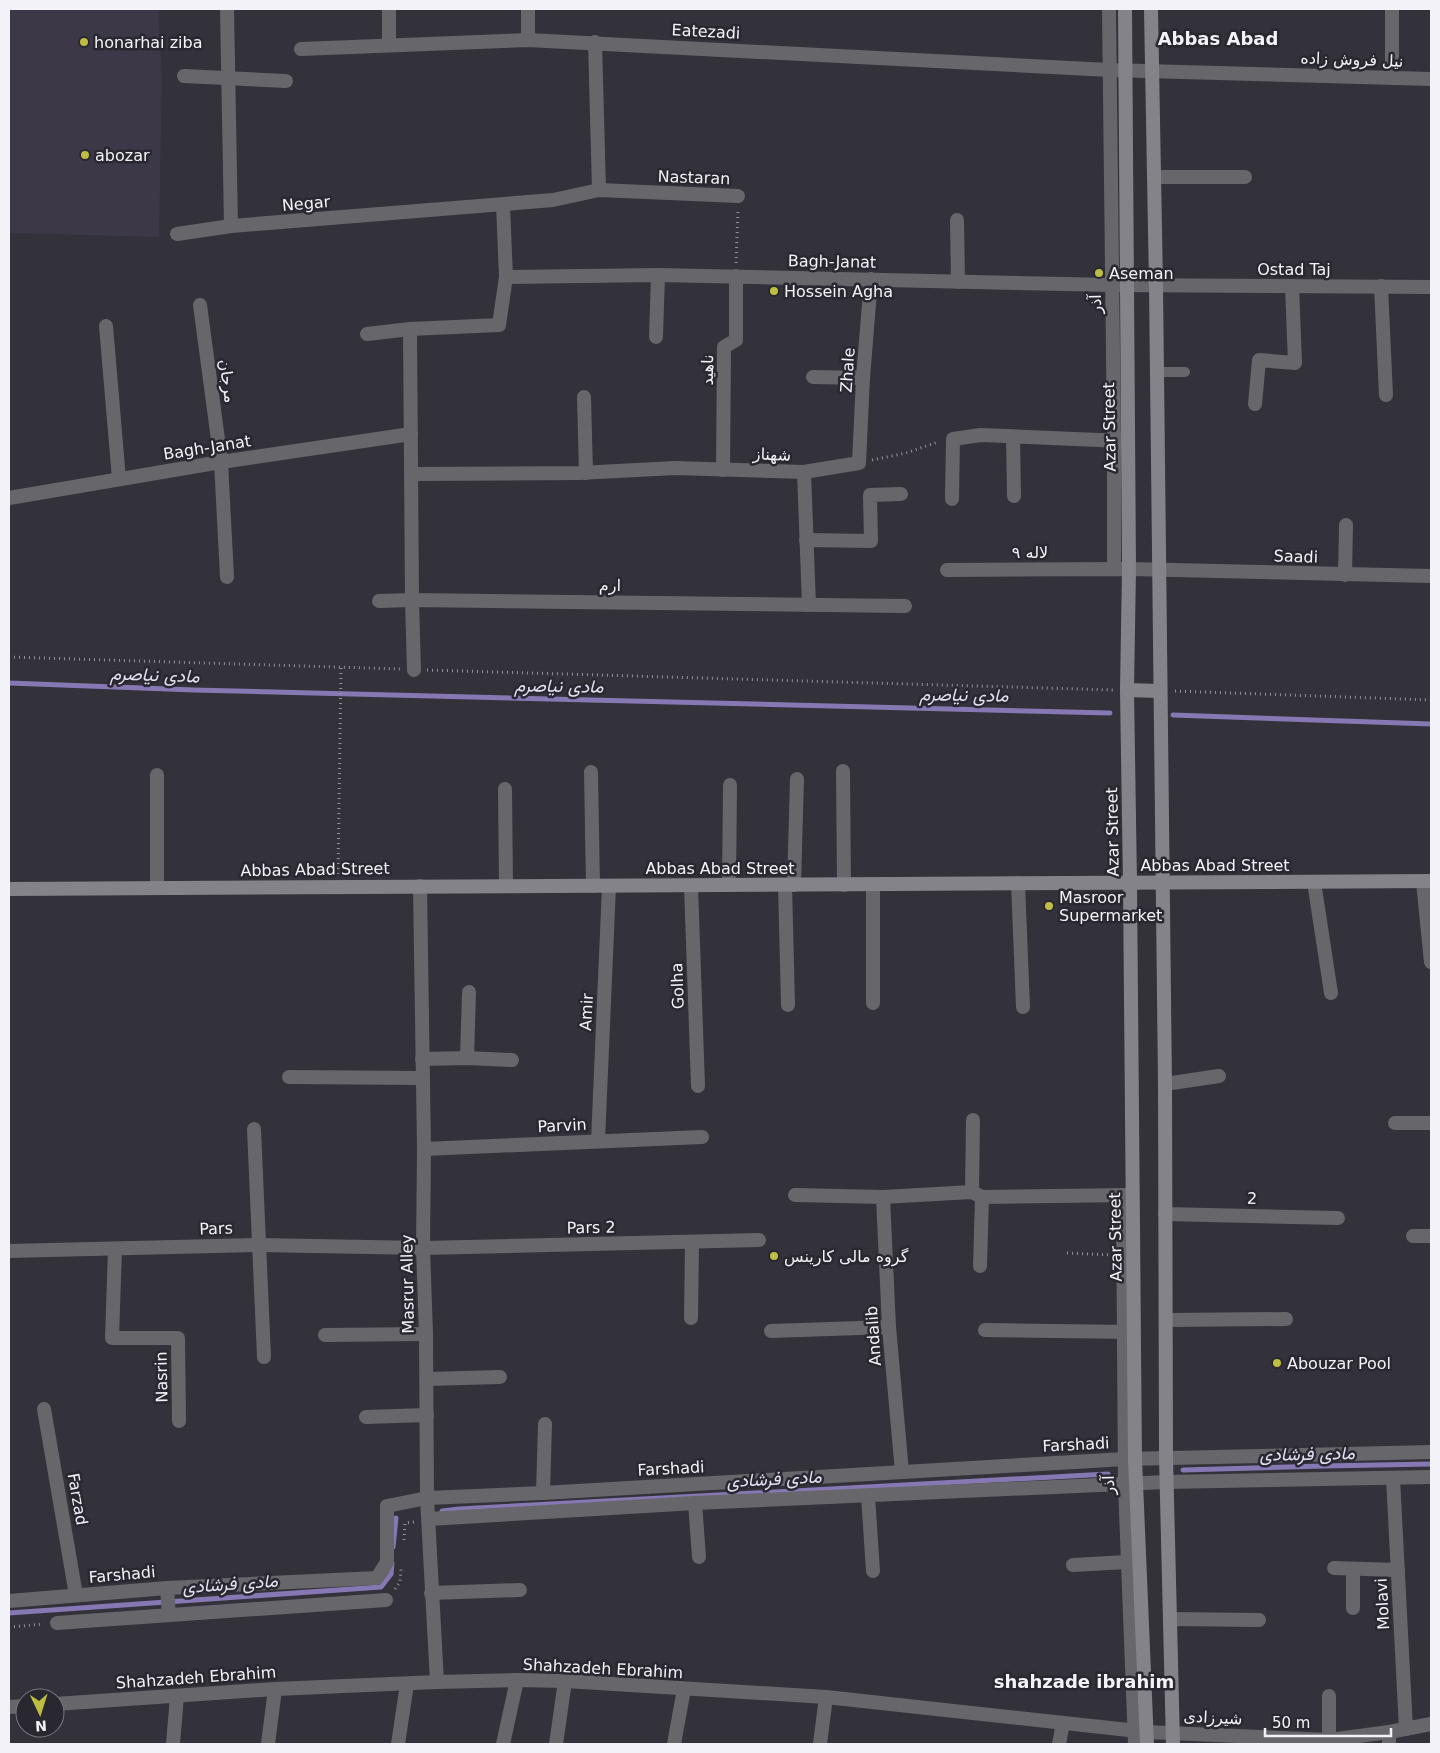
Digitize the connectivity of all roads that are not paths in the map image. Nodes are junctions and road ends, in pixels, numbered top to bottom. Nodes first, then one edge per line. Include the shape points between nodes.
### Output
1 (227, 9) edge
2 (389, 9) edge
3 (528, 9) edge
4 (1110, 9) edge
5 (1125, 9) edge
6 (1151, 9) edge
7 (1392, 9) edge
8 (528, 40) junction
9 (595, 42) junction
10 (389, 46) junction
11 (301, 49) dead end
12 (1110, 70) junction
13 (1125, 70) junction
14 (1152, 70) junction
15 (184, 76) dead end
16 (227, 78) junction
17 (1392, 78) junction
18 (1431, 79) edge
19 (286, 81) dead end
20 (1246, 176) dead end
21 (1154, 177) junction
22 (598, 190) junction
23 (738, 196) road end
24 (503, 205) junction
25 (957, 220) dead end
26 (231, 226) junction
27 (177, 234) dead end
28 (658, 275) junction
29 (736, 276) junction
30 (506, 278) junction
31 (871, 279) junction
32 (958, 282) junction
33 (1119, 285) junction
34 (1156, 285) junction
35 (1292, 286) junction
36 (1381, 286) junction
37 (1431, 287) edge
38 (200, 305) dead end
39 (106, 326) dead end
40 (410, 329) junction
41 (367, 334) dead end
42 (656, 336) dead end
43 (1157, 372) junction
44 (1185, 372) dead end
45 (813, 377) dead end
46 (863, 378) junction
47 (1386, 394) dead end
48 (584, 397) dead end
49 (1256, 404) dead end
50 (411, 434) junction
51 (1013, 437) junction
52 (1120, 440) junction
53 (221, 462) junction
54 (859, 463) joint
55 (723, 470) junction
56 (804, 472) junction
57 (586, 473) junction
58 (411, 474) junction
59 (119, 479) junction
60 (901, 494) dead end
61 (1014, 496) dead end
62 (9, 498) edge
63 (952, 499) dead end
64 (1346, 525) dead end
65 (806, 540) junction
66 (1114, 569) junction
67 (1129, 569) junction
68 (947, 570) dead end
69 (1160, 570) junction
70 (1345, 575) junction
71 (1431, 576) edge
72 (227, 577) dead end
73 (412, 600) junction
74 (379, 601) dead end
75 (809, 605) junction
76 (905, 606) dead end
77 (414, 670) road end
78 (1127, 690) junction
79 (1160, 690) junction
80 (843, 771) dead end
81 (590, 772) dead end
82 (157, 775) dead end
83 (796, 779) dead end
84 (730, 785) dead end
85 (505, 789) dead end
86 (1427, 881) edge
87 (1314, 882) junction
88 (1018, 883) junction
89 (1130, 883) junction
90 (1163, 883) junction
91 (873, 884) junction
92 (729, 885) junction
93 (790, 885) junction
94 (844, 885) junction
95 (420, 886) junction
96 (506, 886) junction
97 (593, 886) junction
98 (609, 886) junction
99 (691, 886) junction
100 (157, 888) junction
101 (9, 889) edge
102 (1431, 962) edge
103 (469, 992) dead end
104 (1331, 993) dead end
105 (873, 1003) dead end
106 (788, 1005) dead end
107 (1022, 1007) dead end
108 (467, 1058) junction
109 (422, 1060) junction
110 (512, 1060) dead end
111 (1219, 1076) dead end
112 (289, 1077) dead end
113 (423, 1078) junction
114 (1165, 1084) junction
115 (698, 1086) dead end
116 (973, 1120) dead end
117 (1395, 1123) dead end
118 (1431, 1123) edge
119 (254, 1128) dead end
120 (702, 1137) dead end
121 (598, 1141) junction
122 (424, 1149) junction
123 (795, 1195) dead end
124 (977, 1195) junction
125 (1128, 1195) junction
126 (883, 1197) junction
127 (1165, 1214) junction
128 (1338, 1218) dead end
129 (1413, 1236) dead end
130 (1431, 1236) edge
131 (758, 1240) dead end
132 (692, 1243) junction
133 (259, 1245) junction
134 (423, 1248) junction
135 (115, 1249) junction
136 (9, 1251) edge
137 (980, 1266) dead end
138 (691, 1318) dead end
139 (1286, 1319) dead end
140 (1166, 1320) junction
141 (889, 1327) junction
142 (986, 1330) dead end
143 (771, 1332) dead end
144 (1129, 1332) junction
145 (426, 1334) junction
146 (324, 1335) dead end
147 (264, 1357) dead end
148 (500, 1377) dead end
149 (427, 1379) junction
150 (44, 1409) dead end
151 (427, 1415) junction
152 (366, 1417) dead end
153 (179, 1422) dead end
154 (545, 1424) dead end
155 (1431, 1452) edge
156 (1166, 1457) junction
157 (1130, 1459) junction
158 (902, 1472) junction
159 (1431, 1477) edge
160 (1394, 1478) junction
161 (1166, 1482) junction
162 (1130, 1484) junction
163 (543, 1493) junction
164 (868, 1496) junction
165 (427, 1498) junction
166 (695, 1503) junction
167 (429, 1519) junction
168 (699, 1557) dead end
169 (1127, 1562) junction
170 (1073, 1565) dead end
171 (1334, 1568) dead end
172 (1353, 1569) junction
173 (1398, 1570) junction
174 (873, 1571) dead end
175 (167, 1588) junction
176 (520, 1590) dead end
177 (431, 1593) junction
178 (76, 1595) junction
179 (386, 1600) dead end
180 (9, 1601) edge
181 (1353, 1608) dead end
182 (169, 1615) junction
183 (1170, 1619) junction
184 (1259, 1620) dead end
185 (57, 1623) road end
186 (1137, 1629) junction
187 (517, 1680) junction
188 (565, 1681) junction
189 (436, 1682) junction
190 (407, 1684) junction
191 (275, 1689) junction
192 (684, 1690) junction
193 (177, 1696) junction
194 (1329, 1696) dead end
195 (826, 1697) junction
196 (65, 1703) edge
197 (1063, 1723) junction
198 (1431, 1724) edge
199 (1406, 1728) junction
200 (1141, 1738) edge
201 (1173, 1738) edge
202 (1389, 1738) edge
203 (1329, 1740) junction
204 (173, 1744) edge
205 (268, 1744) edge
206 (398, 1744) edge
207 (503, 1744) edge
208 (556, 1744) edge
209 (674, 1744) edge
210 (820, 1744) edge
211 (1059, 1744) edge

1 - 16 street
2 - 10 street
3 - 8 street
4 - 12 street, آذر
5 - 13 main road, Azar Street
6 - 14 main road
7 - 17 street
8 - 9 street, Eatezadi
8 - 10 street, Eatezadi
9 - 12 street, Eatezadi
9 - 22 street
10 - 11 street, Eatezadi
12 - 13 street, Eatezadi
12 - 33 street, آذر
13 - 14 street, نیل فروش زاده
13 - 33 main road, Azar Street
14 - 17 street, نیل فروش زاده
14 - 21 main road
15 - 16 street
16 - 19 street
16 - 26 street
17 - 18 street, نیل فروش زاده
20 - 21 street
21 - 34 main road
22 - 23 street, Nastaran
22 - 24 street, Negar via 553,200
24 - 26 street, Negar
24 - 30 street
25 - 32 street
26 - 27 street, Negar
28 - 29 street, Bagh-Janat
28 - 30 street, Bagh-Janat
28 - 42 street
29 - 31 street, Bagh-Janat
29 - 55 street, ناهید via 736,340 724,347
30 - 40 street via 499,325
31 - 32 street, Bagh-Janat
31 - 46 street, Zhale
32 - 33 street, Bagh-Janat
33 - 34 street, Bagh-Janat
33 - 52 main road, Azar Street
34 - 35 street, Ostad Taj
34 - 43 main road
35 - 36 street, Ostad Taj
35 - 49 street via 1294,364 1258,360
36 - 37 street, Ostad Taj
36 - 47 street
38 - 53 street, مرجان
39 - 59 street
40 - 41 street
40 - 50 street
43 - 44 lane
43 - 69 main road
45 - 46 street
46 - 54 street, Zhale
48 - 57 street
50 - 53 street, Bagh-Janat
50 - 58 street
51 - 52 street
51 - 61 street
51 - 63 street via 953,439
52 - 66 street
52 - 67 main road, Azar Street
53 - 59 street, Bagh-Janat
53 - 72 street, مرجان
54 - 56 street, شهناز
55 - 56 street, شهناز
55 - 57 street, شهناز via 675,468
56 - 65 street
57 - 58 street, شهناز
58 - 73 street
59 - 62 street, Bagh-Janat
60 - 65 street via 870,495 871,541
64 - 70 street
65 - 75 street
66 - 67 street, ۹ لاله
66 - 68 street, ۹ لاله
67 - 69 street, Saadi
67 - 78 main road, Azar Street
69 - 70 street, Saadi
69 - 79 main road
70 - 71 street, Saadi
73 - 74 street, ارم
73 - 75 street, ارم
73 - 77 street
75 - 76 street, ارم
78 - 79 main road
78 - 89 main road, Azar Street
79 - 90 main road
80 - 94 street
81 - 97 street
82 - 100 street
83 - 93 street
84 - 92 street
85 - 96 street
86 - 87 main road, Abbas Abad Street
86 - 102 street
87 - 90 main road, Abbas Abad Street
87 - 104 street
88 - 89 main road, Abbas Abad Street
88 - 91 main road, Abbas Abad Street
88 - 107 street
89 - 90 main road, Abbas Abad Street
89 - 125 main road, Azar Street
90 - 114 main road
91 - 94 main road, Abbas Abad Street
91 - 105 street
92 - 93 main road, Abbas Abad Street
92 - 99 main road, Abbas Abad Street
93 - 94 main road, Abbas Abad Street
93 - 106 street
95 - 96 main road, Abbas Abad Street
95 - 100 main road, Abbas Abad Street
95 - 109 street, Masrur Alley
96 - 97 main road, Abbas Abad Street
97 - 98 main road, Abbas Abad Street
98 - 99 main road, Abbas Abad Street
98 - 121 street, Amir
99 - 115 street, Golha
100 - 101 main road, Abbas Abad Street
103 - 108 street
108 - 109 street
108 - 110 street
109 - 113 street, Masrur Alley
111 - 114 street
112 - 113 street
113 - 122 street, Masrur Alley
114 - 127 main road
116 - 124 street
117 - 118 street
119 - 133 street
120 - 121 street, Parvin
121 - 122 street, Parvin
122 - 134 street, Masrur Alley
123 - 126 street
124 - 125 street
124 - 126 street
124 - 137 street
125 - 144 main road, Azar Street
125 - 144 street via 1124,1256
126 - 141 street, Andalib
127 - 128 street, 2
127 - 140 main road
129 - 130 street
131 - 132 street, Pars 2
132 - 134 street, Pars 2
132 - 138 street
133 - 134 street, Pars
133 - 135 street, Pars
133 - 147 street
134 - 145 street, Masrur Alley
135 - 136 street, Pars
135 - 153 street, Nasrin via 112,1338 178,1338
139 - 140 street
140 - 156 main road
141 - 143 street
141 - 158 street, Andalib
142 - 144 street
144 - 157 main road, Azar Street
145 - 146 street
145 - 149 street, Masrur Alley
148 - 149 street
149 - 151 street, Masrur Alley
150 - 178 street, Farzad
151 - 152 street
151 - 165 street, Masrur Alley
154 - 163 street
155 - 156 street, Farshadi
156 - 157 street, Farshadi
156 - 161 main road
157 - 158 street, Farshadi
157 - 162 main road, Azar Street
158 - 163 street, Farshadi
159 - 160 street
160 - 161 street
160 - 173 street, Molavi
161 - 162 street
161 - 183 main road
162 - 164 street
162 - 169 street, آذر
162 - 186 main road, Azar Street
163 - 165 street, Farshadi
164 - 166 street
164 - 174 street
165 - 167 street, Masrur Alley
165 - 175 street, Farshadi via 387,1506 386,1562 377,1578
166 - 167 street
166 - 168 street
167 - 177 street, Masrur Alley
169 - 170 street
169 - 186 street, آذر
171 - 172 street
172 - 173 street
172 - 181 street
173 - 199 street, Molavi
175 - 178 street, Farshadi
175 - 182 street
176 - 177 street
177 - 189 street, Masrur Alley
178 - 180 street, Farshadi
179 - 182 street
182 - 185 street
183 - 184 street
183 - 201 main road
186 - 200 main road, Azar Street
187 - 188 street, Shahzadeh Ebrahim
187 - 189 street, Shahzadeh Ebrahim
187 - 207 street
188 - 192 street, Shahzadeh Ebrahim
188 - 208 street
189 - 190 street, Shahzadeh Ebrahim
190 - 191 street, Shahzadeh Ebrahim
190 - 206 street
191 - 193 street, Shahzadeh Ebrahim
191 - 205 street
192 - 195 street, Shahzadeh Ebrahim
192 - 209 street
193 - 196 street, Shahzadeh Ebrahim
193 - 204 street
194 - 203 street
195 - 197 street, Shahzadeh Ebrahim
195 - 210 street
197 - 200 street, Shahzadeh Ebrahim
197 - 211 street
198 - 199 street, شیرزادی
199 - 202 street, شیرزادی
200 - 201 street, شیرزادی
201 - 203 street, شیرزادی
202 - 203 street, شیرزادی

